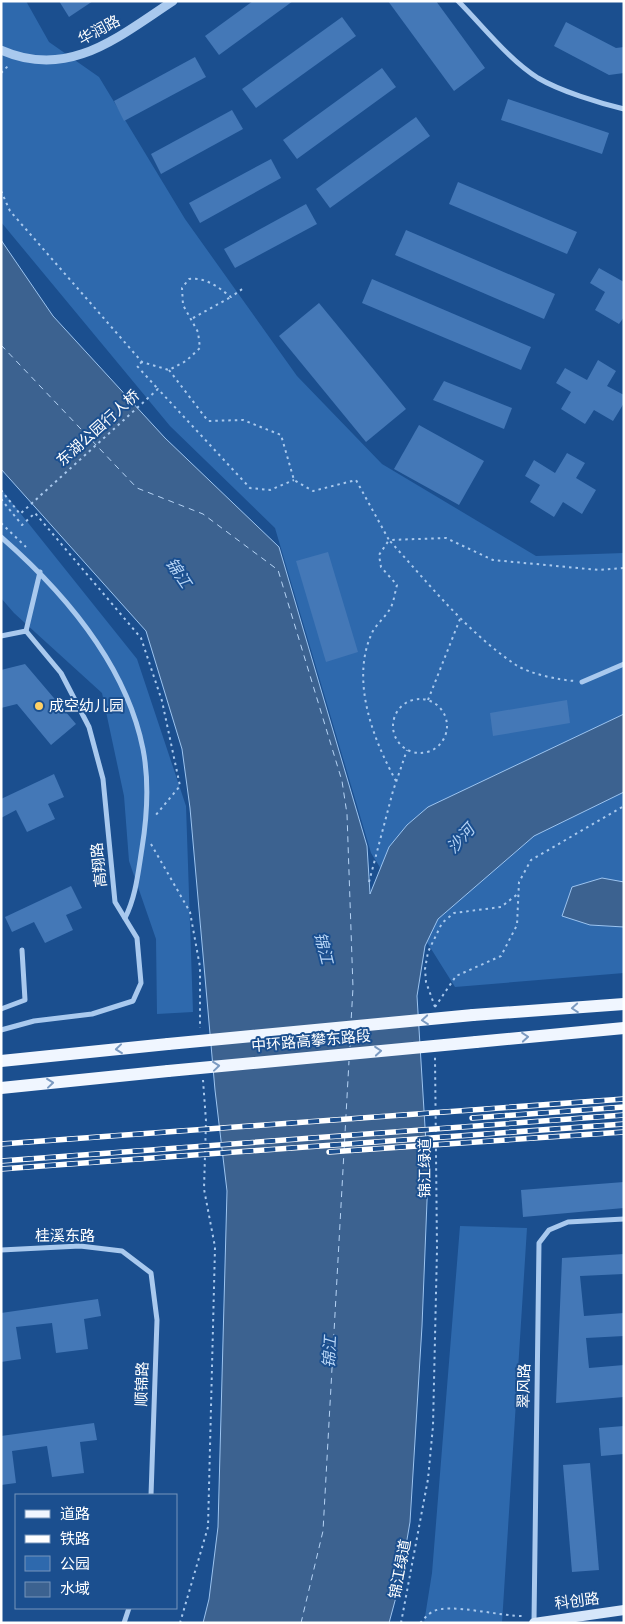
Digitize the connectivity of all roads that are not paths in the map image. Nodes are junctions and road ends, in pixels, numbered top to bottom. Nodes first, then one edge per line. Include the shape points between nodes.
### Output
1 (173, 1) edge
2 (458, 1) edge
3 (1, 50) edge
4 (624, 109) edge
5 (1, 538) edge
6 (40, 572) junction
7 (26, 631) junction
8 (1, 636) edge
9 (624, 664) edge
10 (582, 682) road end
11 (125, 918) junction
12 (22, 950) dead end
13 (624, 1004) edge
14 (1, 1010) edge
15 (624, 1028) edge
16 (1, 1030) edge
17 (1, 1061) edge
18 (1, 1088) edge
19 (624, 1219) edge
20 (1, 1250) edge
21 (151, 1273) joint
22 (151, 1494) edge
23 (128, 1609) edge
24 (624, 1610) edge
25 (534, 1620) edge
26 (124, 1623) edge

1 - 3 street, 华润路 via 108,44 81,56 50,62
2 - 4 street via 538,78 600,104
5 - 6 street
6 - 7 street
6 - 11 street via 82,620 123,688 143,749 146,781 144,832 134,900
7 - 8 street
7 - 11 street, 高翔路 via 61,674 89,727 103,779 115,902
9 - 10 street
11 - 16 street, 高翔路 via 137,938 141,984 133,1001 92,1014 34,1021
12 - 14 street via 25,1000
13 -> 17 main road, 中环路高攀东路段, bridge via 474,1015
18 -> 15 main road, 中环路高攀东路段, bridge
19 - 25 street, 翠风路 via 568,1222 549,1230 540,1243
20 - 21 street, 桂溪东路 via 80,1246 122,1251
21 - 22 street, 顺锦路 via 157,1320
23 - 26 street
24 - 25 main road, 科创路

